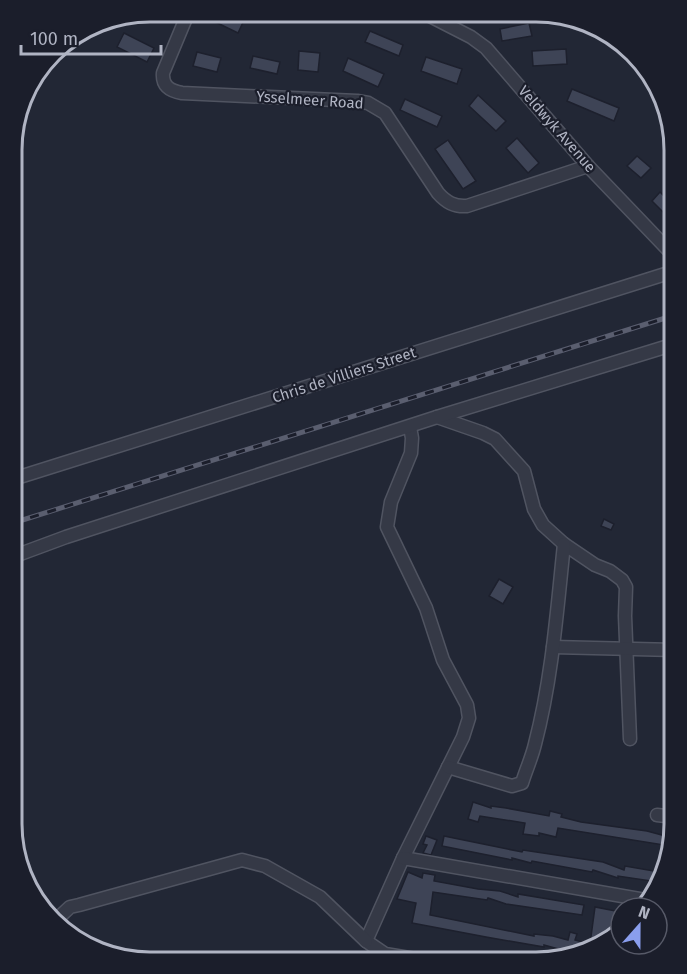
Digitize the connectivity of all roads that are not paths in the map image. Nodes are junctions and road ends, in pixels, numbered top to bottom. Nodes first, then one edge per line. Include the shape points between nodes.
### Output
1 (441, 22) edge
2 (184, 23) edge
3 (588, 166) junction
4 (664, 245) edge
5 (664, 274) edge
6 (664, 347) edge
7 (437, 417) junction
8 (410, 427) junction
9 (23, 475) edge
10 (564, 544) junction
11 (23, 553) edge
12 (553, 647) junction
13 (627, 650) junction
14 (664, 650) edge
15 (630, 739) dead end
16 (448, 767) junction
17 (657, 815) dead end
18 (664, 816) edge
19 (403, 858) junction
20 (622, 896) edge
21 (61, 915) edge
22 (366, 941) junction
23 (381, 952) edge

1 - 3 street, Veldwyk Avenue via 480,43
2 - 3 street, Ysselmeer Road via 165,66 163,79 167,87 182,93 368,103 385,113 438,193 455,206 467,206
3 - 4 street, Veldwyk Avenue
5 - 9 street, Chris de Villiers Street
6 - 7 street
7 - 8 street
7 - 10 street via 495,439 525,471 534,509 543,525
8 - 11 street
8 - 16 street via 411,453 391,502 387,527 426,608 443,660 469,713 468,725
10 - 12 street
10 - 13 street via 610,571 627,587
12 - 13 street
12 - 16 street via 535,745 522,783 513,786
13 - 14 street
13 - 15 street
16 - 19 street
17 - 18 street
19 - 20 street
19 - 22 street
21 - 22 street via 79,904 242,860 265,866 321,897
22 - 23 street

